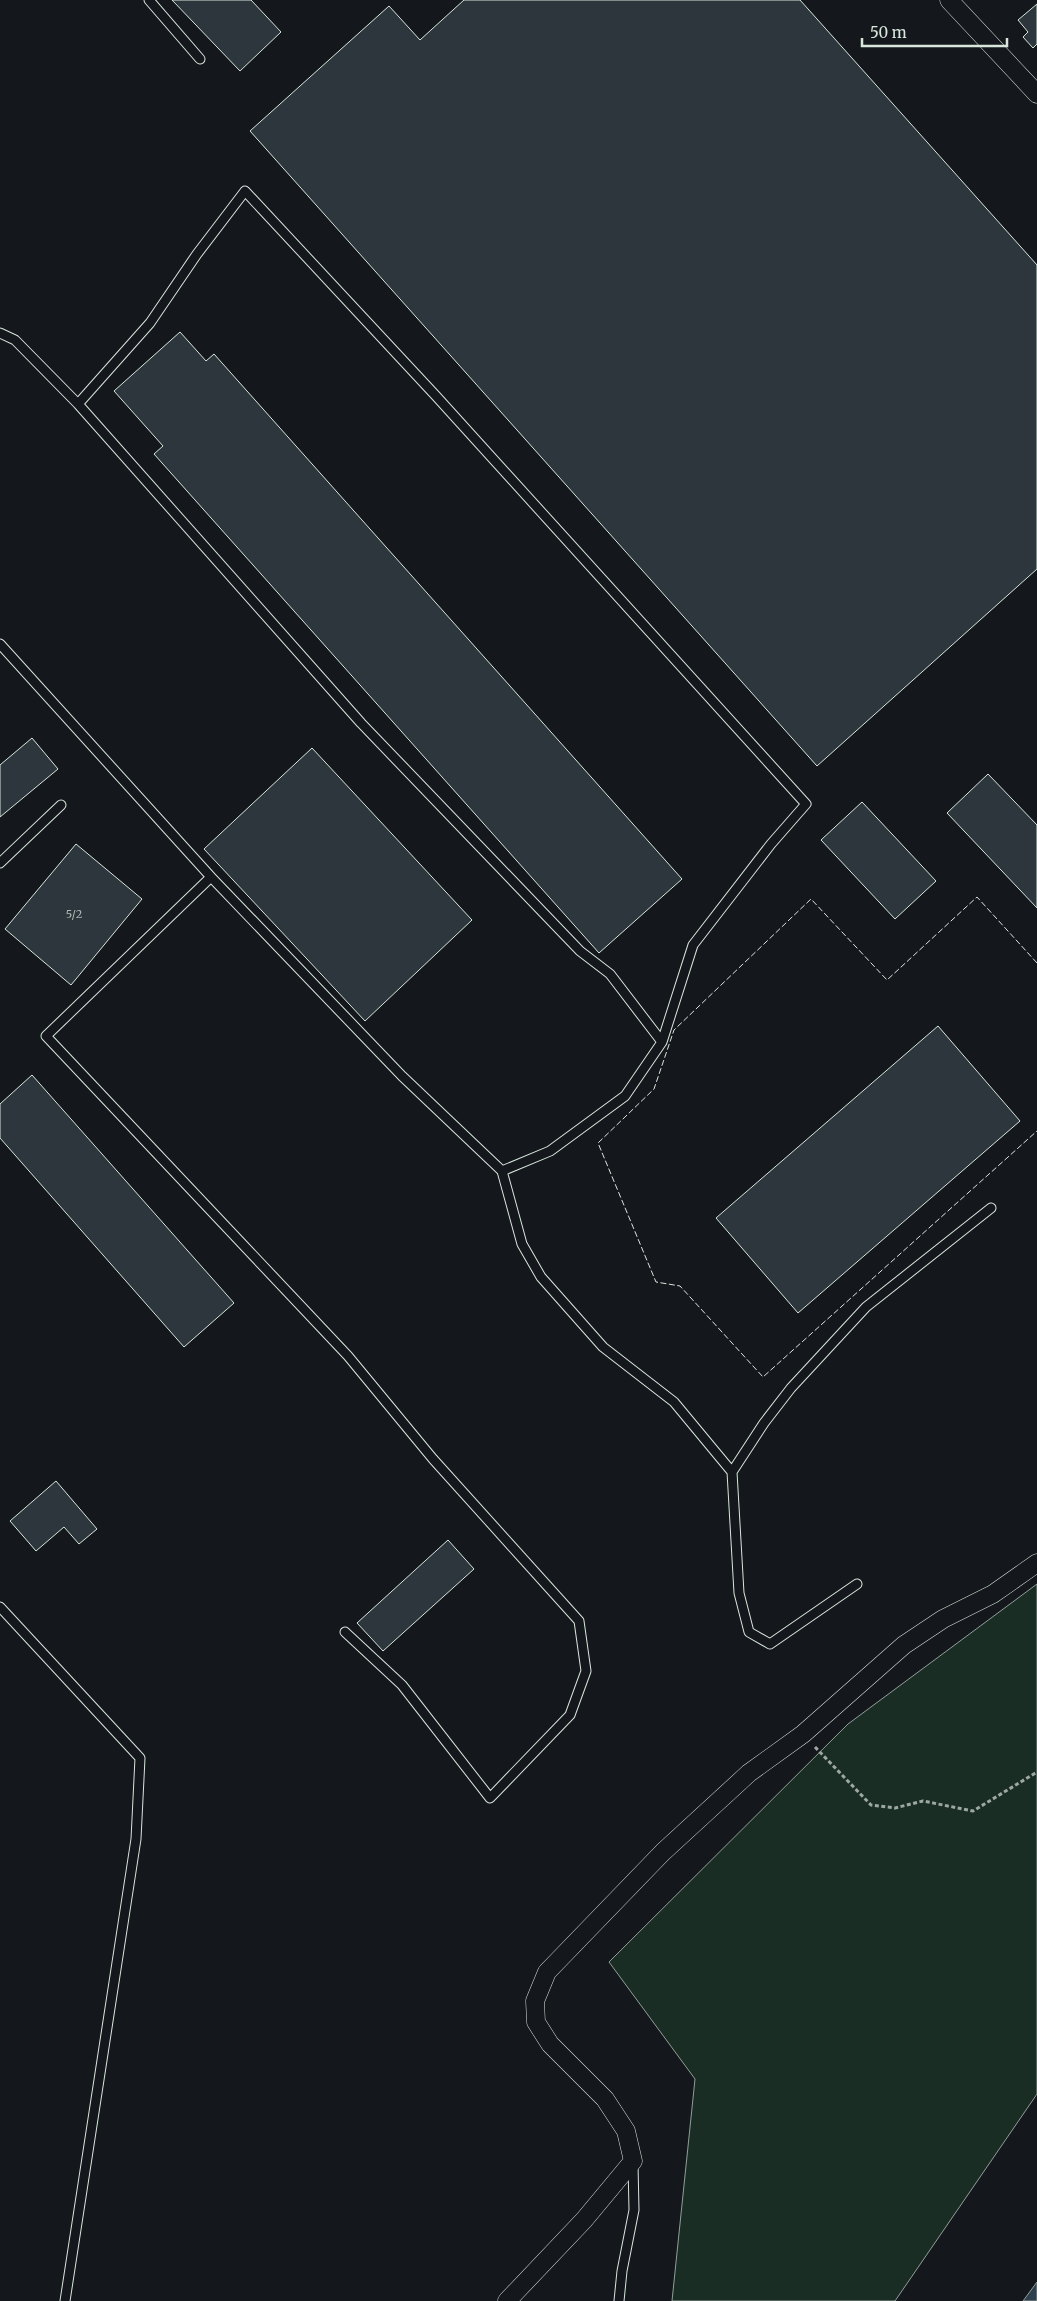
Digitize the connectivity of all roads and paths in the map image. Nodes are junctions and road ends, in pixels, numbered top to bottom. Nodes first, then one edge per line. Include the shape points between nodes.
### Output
1 (149, 0) edge
2 (949, 0) edge
3 (200, 58) dead end
4 (1037, 94) edge
5 (0, 333) edge
6 (78, 404) junction
7 (0, 644) edge
8 (61, 805) dead end
9 (0, 862) edge
10 (211, 877) junction
11 (662, 1042) junction
12 (502, 1171) junction
13 (991, 1208) dead end
14 (732, 1472) junction
15 (1037, 1563) edge
16 (857, 1584) dead end
17 (0, 1607) edge
18 (345, 1632) dead end
19 (803, 1734) junction
20 (1037, 1772) edge
21 (633, 2161) junction
22 (65, 2301) edge
23 (507, 2301) edge
24 (620, 2301) edge

1 - 3 lane
2 - 4 street
5 - 6 lane via 15,340
6 - 11 lane via 361,723 580,951 610,974
6 - 11 lane via 150,323 245,191 806,804 693,945
7 - 10 lane
8 - 9 lane
10 - 12 lane via 402,1076
10 - 18 lane via 46,1036 348,1356 433,1460 579,1621 586,1671 570,1715 490,1798 402,1685
11 - 12 lane via 625,1096 550,1151
12 - 14 lane via 522,1244 541,1277 603,1347 674,1402
13 - 14 lane via 866,1307 791,1388
14 - 16 lane via 739,1594 749,1632 770,1644
15 - 19 street via 993,1594 944,1619 904,1645
17 - 22 lane via 140,1758 136,1839
19 - 20 path via 870,1804 895,1808 923,1801 973,1810
19 - 21 street via 749,1773 663,1852 575,1941 544,1979 536,2001 536,2022 550,2044 605,2099 626,2131
21 - 23 street via 578,2227
21 - 24 lane via 634,2210 622,2271

